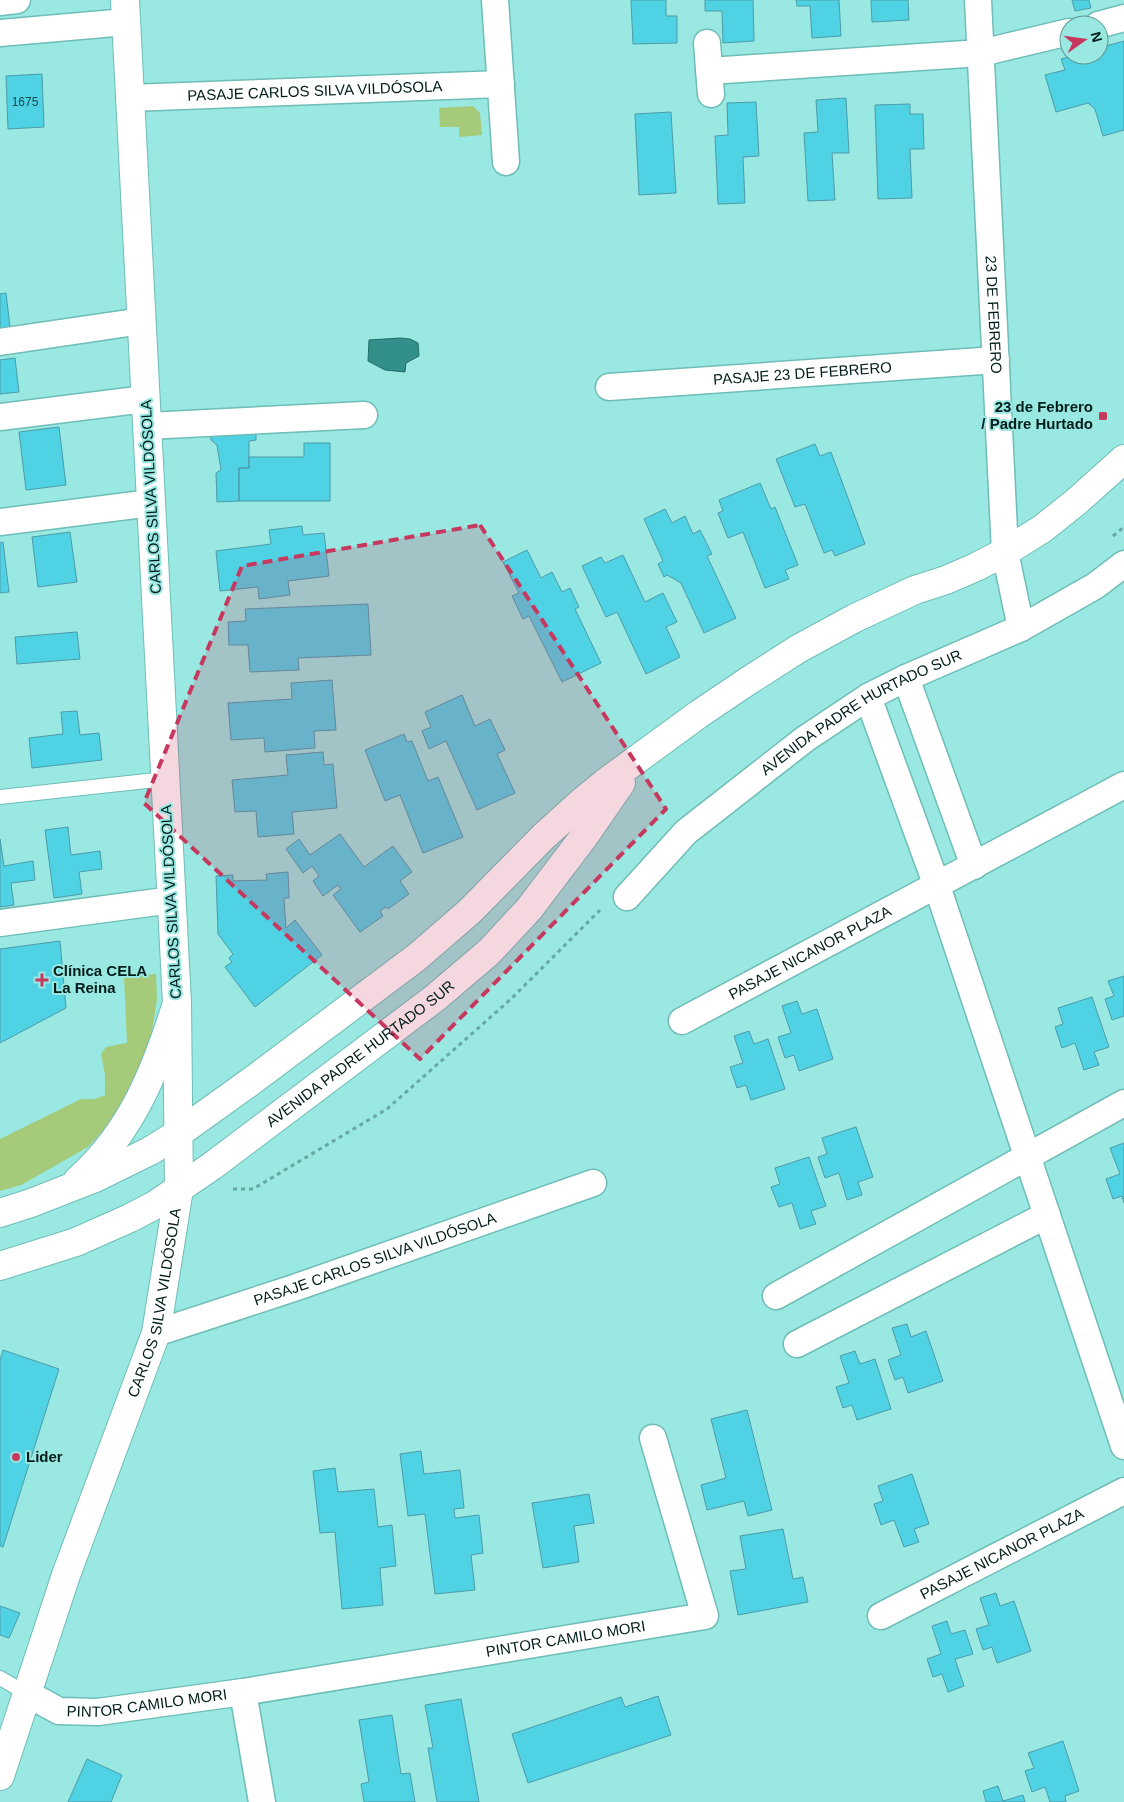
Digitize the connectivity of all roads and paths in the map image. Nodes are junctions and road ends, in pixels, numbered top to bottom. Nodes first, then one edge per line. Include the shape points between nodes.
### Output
1 (17, 0) edge
2 (495, 0) edge
3 (978, 0) edge
4 (0, 2) edge
5 (126, 11) edge
6 (1124, 18) edge
7 (1109, 22) edge
8 (0, 33) edge
9 (1059, 34) edge
10 (707, 44) dead end
11 (981, 53) junction
12 (501, 84) junction
13 (130, 98) junction
14 (506, 162) dead end
15 (142, 321) junction
16 (0, 342) edge
17 (996, 360) junction
18 (609, 387) dead end
19 (145, 399) junction
20 (364, 415) dead end
21 (0, 417) edge
22 (147, 426) junction
23 (1124, 458) edge
24 (151, 503) junction
25 (0, 522) edge
26 (1005, 552) junction
27 (1124, 564) edge
28 (1021, 628) junction
29 (906, 678) junction
30 (868, 697) junction
31 (652, 750) junction
32 (165, 779) junction
33 (1124, 786) edge
34 (0, 797) edge
35 (974, 866) junction
36 (937, 886) junction
37 (627, 897) dead end
38 (172, 900) junction
39 (0, 923) edge
40 (177, 1003) junction
41 (682, 1021) dead end
42 (1124, 1103) edge
43 (179, 1133) junction
44 (1027, 1156) junction
45 (593, 1183) dead end
46 (179, 1189) junction
47 (66, 1190) junction
48 (31, 1203) junction
49 (0, 1213) edge
50 (1047, 1215) junction
51 (0, 1217) edge
52 (0, 1266) edge
53 (776, 1296) dead end
54 (156, 1333) junction
55 (797, 1344) dead end
56 (1122, 1434) edge
57 (653, 1438) dead end
58 (1124, 1491) edge
59 (881, 1616) dead end
60 (0, 1678) edge
61 (243, 1692) junction
62 (26, 1693) junction
63 (0, 1776) edge
64 (262, 1802) edge

1 - 4 street
2 - 12 street
3 - 11 street, 23 DE FEBRERO
5 - 8 street
5 - 13 main road, CARLOS SILVA VILDÓSOLA
6 - 7 street
9 - 11 street
10 - 11 street via 710,82
11 - 17 street, 23 DE FEBRERO
12 - 13 street, PASAJE CARLOS SILVA VILDÓSOLA
12 - 14 street
13 - 15 main road, CARLOS SILVA VILDÓSOLA
15 - 16 street
15 - 19 main road, CARLOS SILVA VILDÓSOLA
17 - 18 street, PASAJE 23 DE FEBRERO
17 - 26 street, 23 DE FEBRERO
19 - 21 street
19 - 22 main road, CARLOS SILVA VILDÓSOLA
20 - 22 street
22 - 24 main road, CARLOS SILVA VILDÓSOLA
23 - 26 main road, AVENIDA PADRE HURTADO SUR via 1042,529
24 - 25 street
24 - 32 main road, CARLOS SILVA VILDÓSOLA
26 - 28 street, 23 DE FEBRERO
26 - 31 main road, AVENIDA PADRE HURTADO SUR via 946,580 915,590 798,649 748,680
27 - 28 street, AVENIDA PADRE HURTADO SUR via 1095,586
28 - 29 street, AVENIDA PADRE HURTADO SUR
29 - 30 street, AVENIDA PADRE HURTADO SUR
29 - 35 street
30 - 36 street
30 - 37 street, AVENIDA PADRE HURTADO SUR via 805,739 686,832
31 - 43 main road, AVENIDA PADRE HURTADO SUR via 584,800 481,901 417,957
31 - 46 main road, AVENIDA PADRE HURTADO SUR via 610,797 529,909 488,952 427,1004
32 - 34 lane
32 - 38 main road, CARLOS SILVA VILDÓSOLA
33 - 35 street, PASAJE NICANOR PLAZA
35 - 36 street, PASAJE NICANOR PLAZA
36 - 41 street, PASAJE NICANOR PLAZA
36 - 44 street
38 - 39 street
38 - 40 main road, CARLOS SILVA VILDÓSOLA
40 - 43 main road, CARLOS SILVA VILDÓSOLA
40 - 47 main road via 140,1102 109,1147
42 - 44 street
43 - 46 main road, CARLOS SILVA VILDÓSOLA
43 - 47 main road, AVENIDA PADRE HURTADO SUR via 126,1164
44 - 50 street
44 - 53 street
45 - 54 street, PASAJE CARLOS SILVA VILDÓSOLA
46 - 52 main road, AVENIDA PADRE HURTADO SUR via 106,1230
46 - 54 main road, CARLOS SILVA VILDÓSOLA
47 - 48 main road, AVENIDA PADRE HURTADO SUR
48 - 49 main road, AVENIDA PADRE HURTADO SUR
48 - 51 lane
50 - 55 street
50 - 56 street
54 - 62 main road, CARLOS SILVA VILDÓSOLA
57 - 61 street, PINTOR CAMILO MORI via 705,1616
58 - 59 street, PASAJE NICANOR PLAZA
60 - 62 lane
61 - 62 street, PINTOR CAMILO MORI via 98,1712 59,1711
61 - 64 street, PINTOR CAMILO MORI
62 - 63 main road, CARLOS SILVA VILDÓSOLA

